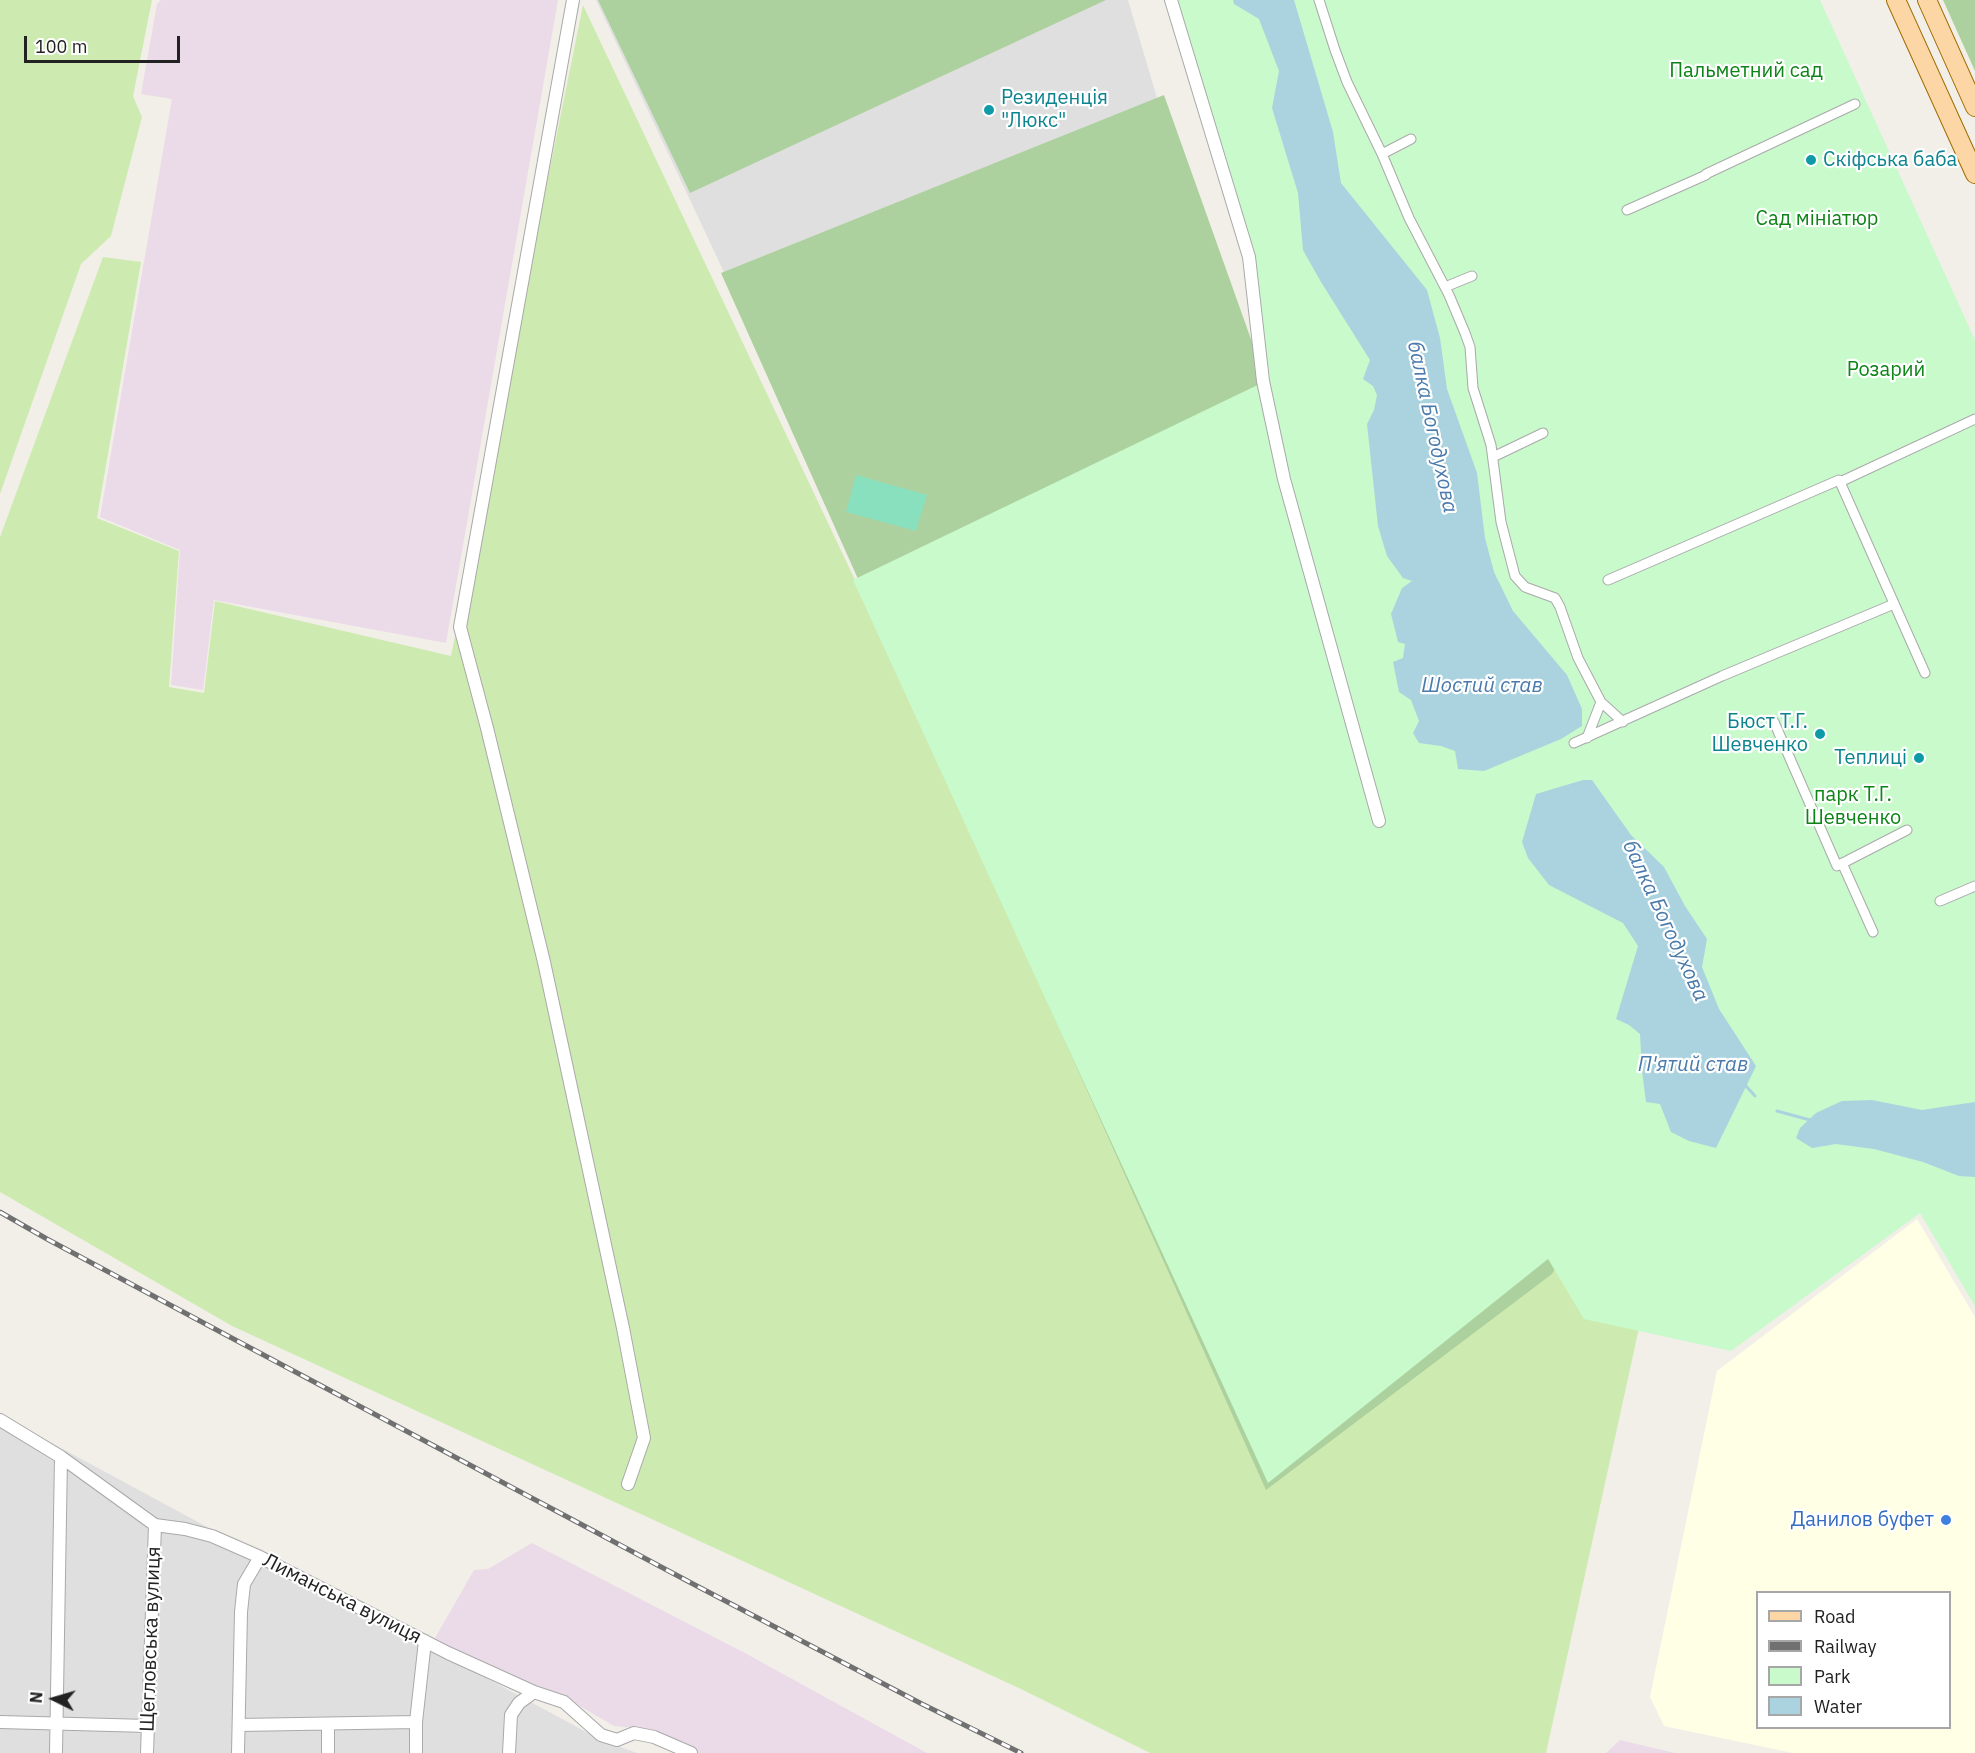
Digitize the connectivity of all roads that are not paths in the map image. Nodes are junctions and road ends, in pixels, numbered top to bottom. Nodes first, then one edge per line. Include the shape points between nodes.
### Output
1 (573, 0) edge
2 (1171, 0) edge
3 (1896, 0) edge
4 (1927, 0) edge
5 (1323, 1) edge
6 (1855, 104) dead end
7 (1975, 107) edge
8 (1411, 139) dead end
9 (1382, 154) junction
10 (1975, 174) edge
11 (1627, 210) dead end
12 (1472, 276) dead end
13 (1444, 287) junction
14 (1975, 419) edge
15 (1544, 433) dead end
16 (1493, 457) junction
17 (1839, 480) dead end
18 (1608, 580) dead end
19 (1894, 604) junction
20 (1925, 673) dead end
21 (1601, 702) junction
22 (1623, 722) junction
23 (1774, 722) dead end
24 (1587, 738) junction
25 (1574, 743) dead end
26 (1379, 821) dead end
27 (1907, 830) dead end
28 (1842, 863) junction
29 (1975, 886) edge
30 (1940, 901) dead end
31 (1873, 932) dead end
32 (0, 1420) edge
33 (61, 1457) junction
34 (628, 1484) dead end
35 (155, 1525) junction
36 (260, 1557) junction
37 (425, 1641) junction
38 (534, 1692) junction
39 (0, 1722) edge
40 (56, 1722) junction
41 (416, 1722) junction
42 (328, 1724) junction
43 (239, 1725) junction
44 (148, 1726) junction
45 (617, 1740) junction
46 (56, 1753) edge
47 (147, 1753) edge
48 (238, 1753) edge
49 (328, 1753) edge
50 (416, 1753) edge
51 (509, 1753) edge
52 (617, 1753) edge
53 (692, 1753) edge

1 - 34 street via 460,627 544,962 623,1328 644,1438
2 - 26 street via 1249,257 1263,381 1284,479
3 - 10 main road
4 - 7 main road
5 - 9 street via 1335,50
6 - 11 street
8 - 9 street
9 - 13 street
12 - 13 street
13 - 16 street via 1470,346 1473,388
14 - 19 street via 1840,482
15 - 16 street
16 - 21 street via 1501,522 1515,576 1525,587 1555,598 1578,658
17 - 18 street
19 - 20 street
19 - 22 street via 1663,701
21 - 22 street
21 - 24 street
22 - 24 street
23 - 28 street via 1837,866
24 - 25 street
27 - 28 street
28 - 31 street
29 - 30 street
32 - 33 street, Лиманська вулиця
33 - 35 street, Лиманська вулиця
33 - 40 street
35 - 36 street, Лиманська вулиця via 212,1536
35 - 44 street, Щегловська вулиця
36 - 37 street, Лиманська вулиця
36 - 43 street via 244,1584
37 - 38 street, Лиманська вулиця
37 - 41 street
38 - 45 street, Лиманська вулиця via 564,1702 601,1734
38 - 51 street via 511,1715
39 - 40 street
40 - 44 street
40 - 46 street
41 - 42 street
41 - 50 street
42 - 43 street
42 - 49 street
43 - 48 street
44 - 47 street, Щегловська вулиця
45 - 52 street
45 - 53 street via 634,1733

